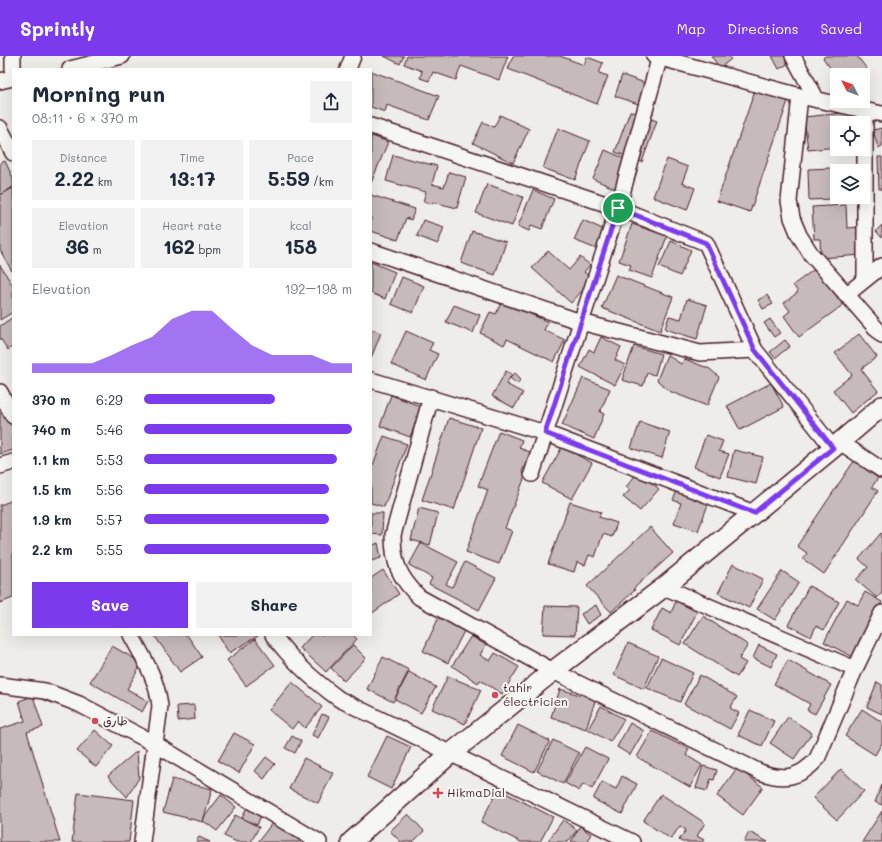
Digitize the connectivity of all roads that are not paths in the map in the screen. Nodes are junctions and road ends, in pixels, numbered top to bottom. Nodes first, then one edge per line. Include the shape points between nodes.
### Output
1 (12, 56) edge
2 (122, 56) edge
3 (353, 56) edge
4 (658, 56) edge
5 (793, 56) edge
6 (13, 68) edge
7 (74, 68) edge
8 (348, 68) edge
9 (12, 78) edge
10 (0, 80) edge
11 (800, 96) junction
12 (817, 100) junction
13 (865, 112) junction
14 (882, 114) edge
15 (372, 126) edge
16 (0, 128) edge
17 (12, 151) edge
18 (618, 208) junction
19 (372, 251) edge
20 (882, 266) edge
21 (865, 278) junction
22 (846, 295) junction
23 (581, 322) junction
24 (882, 335) edge
25 (755, 350) junction
26 (372, 380) edge
27 (0, 392) edge
28 (430, 397) junction
29 (882, 406) edge
30 (12, 414) edge
31 (545, 433) junction
32 (837, 445) junction
33 (12, 462) edge
34 (0, 466) edge
35 (882, 470) edge
36 (532, 474) dead end
37 (754, 513) junction
38 (664, 587) junction
39 (882, 613) edge
40 (132, 636) edge
41 (274, 636) edge
42 (856, 670) junction
43 (553, 672) junction
44 (0, 684) edge
45 (155, 744) junction
46 (450, 754) junction
47 (142, 842) edge
48 (319, 842) edge
49 (351, 842) edge
50 (632, 842) edge

1 - 6 street
2 - 7 street
3 - 8 street
4 - 11 street
4 - 18 street
5 - 12 street
9 - 10 street
11 - 12 street
11 - 22 street via 789,201 792,218 811,254
12 - 13 street
13 - 14 street
13 - 21 street
15 - 18 street
16 - 17 street
18 - 23 street
18 - 25 street via 706,243
19 - 23 street
20 - 21 street
21 - 22 street
22 - 24 street
23 - 25 street via 700,353
23 - 31 street
25 - 32 street
26 - 28 street
27 - 30 street
28 - 31 street
28 - 43 street via 393,535 393,553 398,569 406,584 419,597
29 - 32 street
31 - 36 street
31 - 37 street
32 - 35 street
32 - 37 street
33 - 34 street
37 - 38 street
38 - 42 street
38 - 43 street
39 - 42 street
40 - 45 street via 154,677 158,690 159,712
41 - 46 street via 311,679 339,699
42 - 43 street via 817,759 809,768 785,777 760,772
43 - 46 street
44 - 45 street via 27,687 62,696
45 - 47 street
45 - 48 street
46 - 49 street
46 - 50 street

